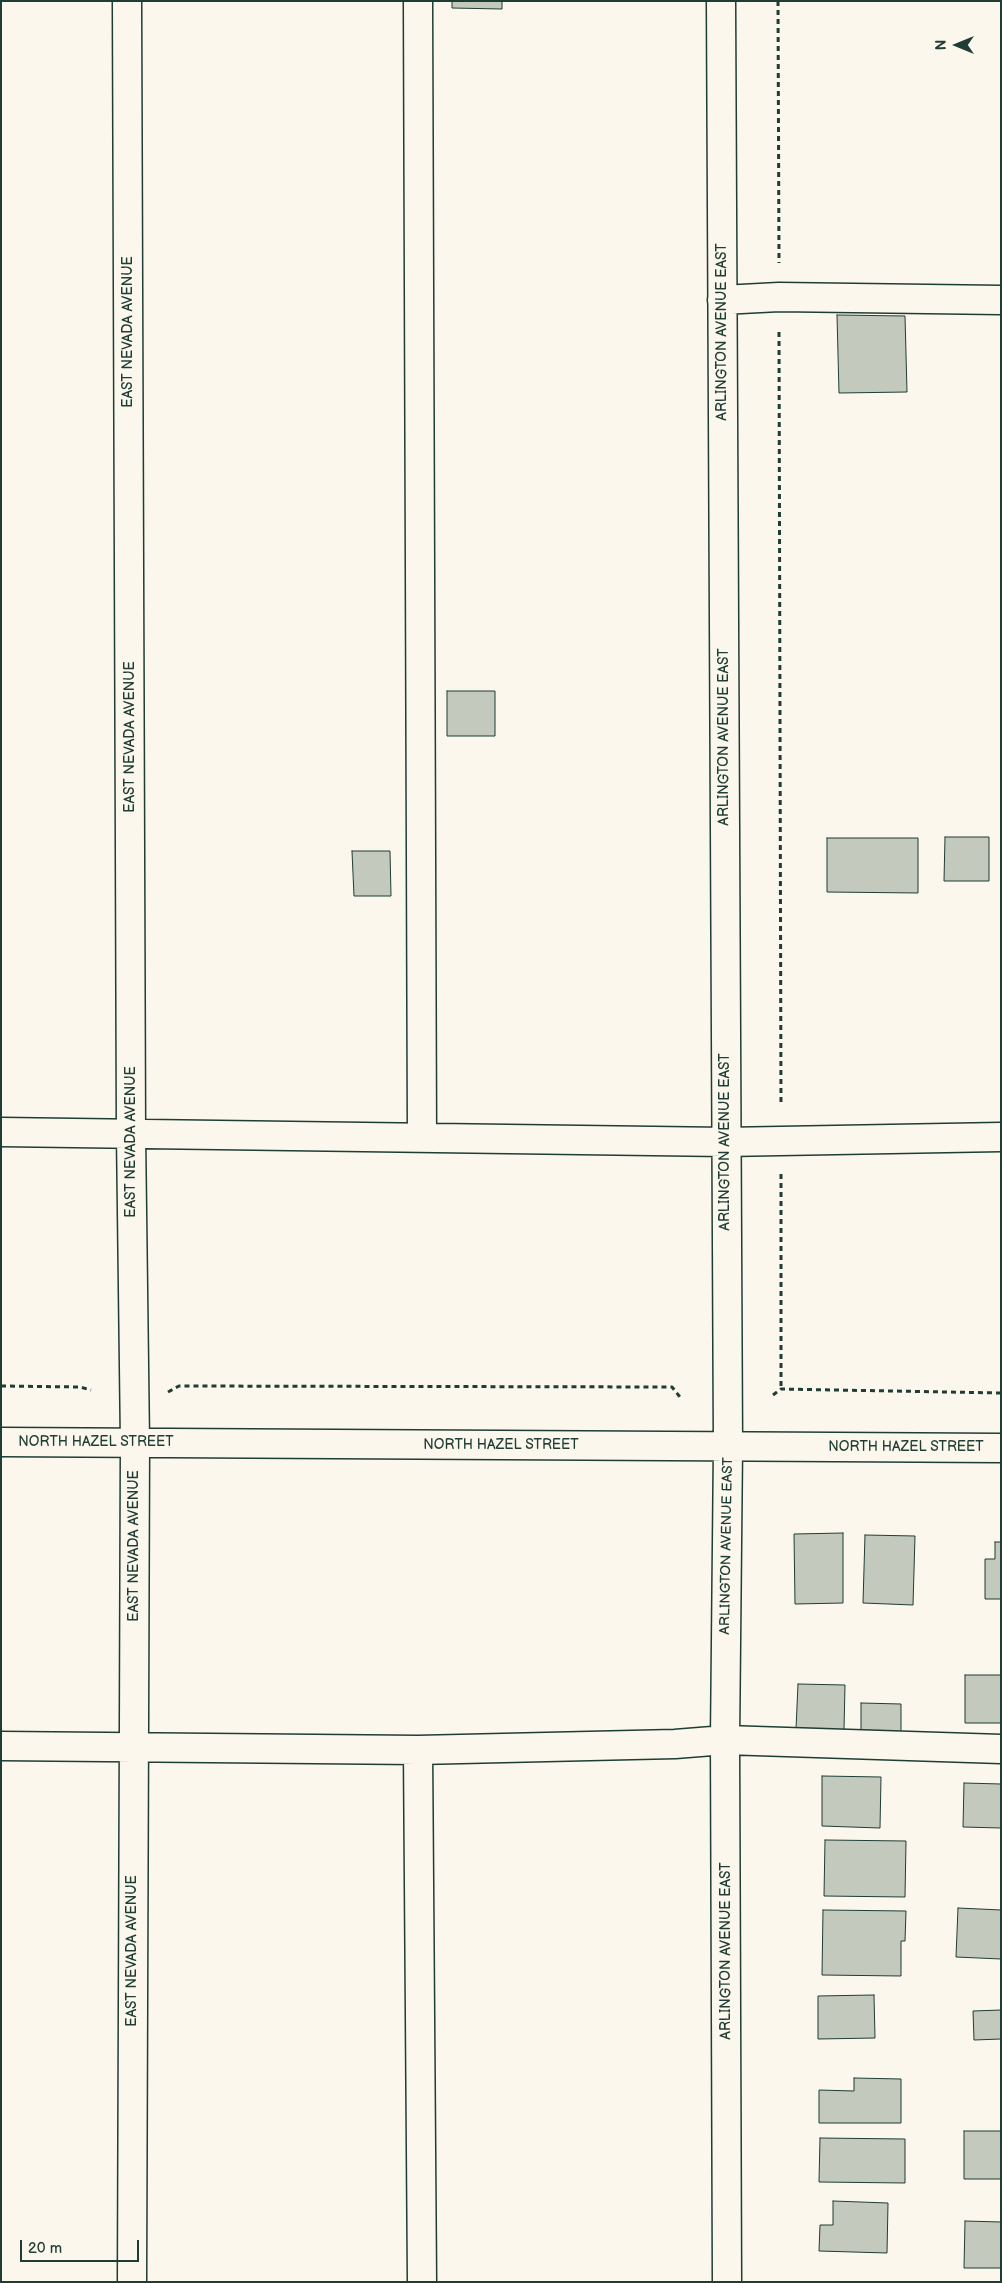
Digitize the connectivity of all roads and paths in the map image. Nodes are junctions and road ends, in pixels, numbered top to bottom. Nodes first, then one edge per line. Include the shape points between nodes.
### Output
1 (127, 1) edge
2 (418, 1) edge
3 (720, 1) edge
4 (778, 1) edge
5 (779, 297) junction
6 (722, 300) junction
7 (1001, 300) edge
8 (1, 1132) edge
9 (131, 1134) junction
10 (422, 1136) junction
11 (1001, 1137) edge
12 (781, 1141) junction
13 (725, 1142) junction
14 (1, 1386) edge
15 (781, 1389) junction
16 (90, 1390) dead end
17 (1001, 1393) edge
18 (166, 1394) dead end
19 (773, 1395) dead end
20 (680, 1397) dead end
21 (1, 1442) edge
22 (135, 1443) junction
23 (728, 1446) junction
24 (1001, 1448) edge
25 (725, 1740) junction
26 (1, 1746) edge
27 (132, 1746) junction
28 (1001, 1749) edge
29 (418, 1750) junction
30 (132, 2282) edge
31 (422, 2282) edge
32 (727, 2282) edge

1 - 9 street, EAST NEVADA AVENUE
2 - 10 street
3 - 6 street, ARLINGTON AVENUE EAST
4 - 5 path
5 - 6 street
5 - 7 street
5 - 12 path
6 - 13 street, ARLINGTON AVENUE EAST
8 - 9 street
9 - 10 street
9 - 22 street, EAST NEVADA AVENUE
10 - 13 street
11 - 12 street
12 - 13 street
12 - 15 path
13 - 23 street, ARLINGTON AVENUE EAST
14 - 16 path via 80,1387
15 - 17 path
15 - 19 path
18 - 20 path via 179,1386 672,1387
21 - 22 street, NORTH HAZEL STREET
22 - 23 street, NORTH HAZEL STREET
22 - 27 street, EAST NEVADA AVENUE
23 - 24 street, NORTH HAZEL STREET
23 - 25 street, ARLINGTON AVENUE EAST
25 - 28 street
25 - 29 street
25 - 32 street, ARLINGTON AVENUE EAST
26 - 27 street
27 - 29 street
27 - 30 street, EAST NEVADA AVENUE
29 - 31 street

